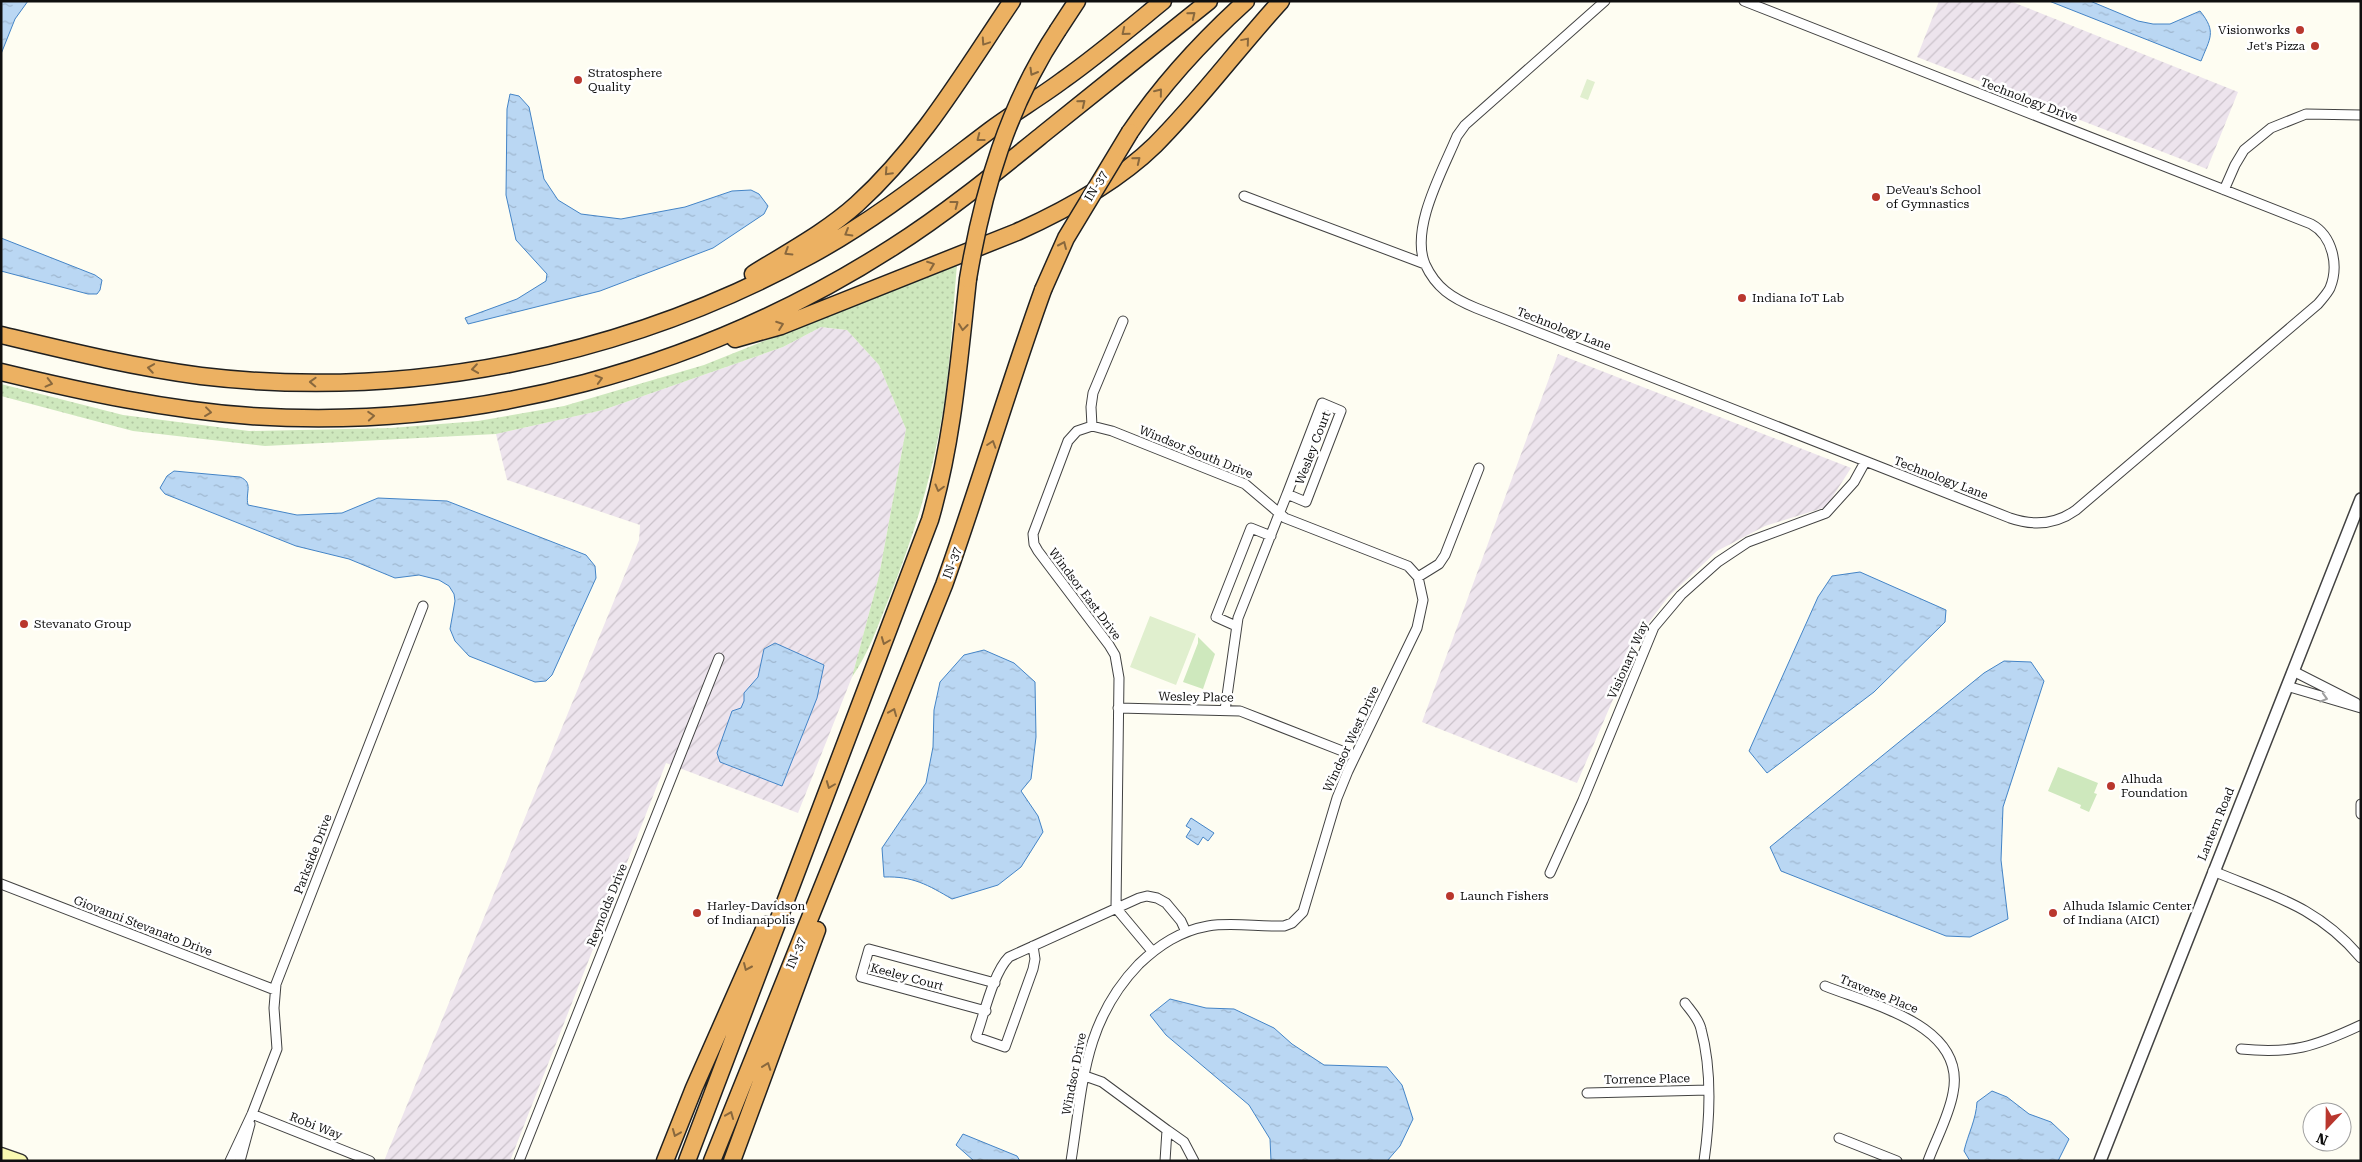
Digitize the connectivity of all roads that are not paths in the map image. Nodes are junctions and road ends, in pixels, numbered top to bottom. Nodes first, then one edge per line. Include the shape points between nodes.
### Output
1 (1012, 1) edge
2 (1077, 1) edge
3 (1163, 1) edge
4 (1209, 1) edge
5 (1246, 1) edge
6 (1280, 1) edge
7 (1605, 1) edge
8 (1744, 1) edge
9 (2361, 115) edge
10 (2224, 190) junction
11 (1244, 196) dead end
12 (2306, 222) joint
13 (1425, 264) junction
14 (1123, 321) dead end
15 (1, 335) edge
16 (699, 346) junction
17 (522, 361) junction
18 (1, 372) edge
19 (1092, 426) junction
20 (1865, 462) junction
21 (1479, 468) dead end
22 (1287, 494) junction
23 (2361, 499) edge
24 (1279, 514) junction
25 (1270, 536) junction
26 (1418, 577) junction
27 (423, 606) dead end
28 (1236, 626) junction
29 (719, 658) dead end
30 (2293, 670) junction
31 (2287, 686) junction
32 (2361, 706) edge
33 (1118, 708) junction
34 (1225, 710) junction
35 (1355, 756) junction
36 (868, 775) junction
37 (2361, 804) edge
38 (820, 812) junction
39 (2361, 814) edge
40 (2213, 871) junction
41 (1550, 873) dead end
42 (1, 884) edge
43 (1116, 908) junction
44 (1186, 932) junction
45 (1033, 946) junction
46 (1152, 951) junction
47 (2361, 958) edge
48 (995, 983) junction
49 (1825, 986) dead end
50 (275, 990) junction
51 (1685, 1003) dead end
52 (986, 1011) junction
53 (2361, 1025) edge
54 (2241, 1049) dead end
55 (1085, 1076) junction
56 (1708, 1090) junction
57 (1587, 1093) dead end
58 (252, 1114) junction
59 (1167, 1130) junction
60 (1839, 1138) dead end
61 (1, 1154) edge
62 (20, 1161) edge
63 (230, 1161) edge
64 (240, 1161) edge
65 (370, 1161) edge
66 (519, 1161) edge
67 (665, 1161) edge
68 (687, 1161) edge
69 (712, 1161) edge
70 (732, 1161) edge
71 (1071, 1161) edge
72 (1165, 1161) edge
73 (1194, 1161) edge
74 (1704, 1161) edge
75 (1897, 1161) edge
76 (1928, 1161) edge
77 (2100, 1161) edge

1 -> 17 highway via 915,143 873,189 830,226 720,294
2 -> 38 highway, bridge via 1029,79 994,163 968,279 953,415 940,485 912,569
3 -> 17 highway via 1064,80 992,129 917,187 811,255 659,324
16 -> 4 highway via 815,294 894,246 980,184
36 -> 5 highway, IN-37, bridge via 944,585 971,511 1018,359 1066,238 1152,101 1188,59
16 -> 6 highway via 781,326 1016,232 1086,197 1154,146
7 - 13 street, Technology Lane via 1465,124 1457,136 1422,224 1421,246
8 - 10 street, Technology Drive
9 - 10 street via 2306,114 2271,128 2244,150
10 - 12 street, Technology Drive
11 - 13 street
12 - 20 street, Technology Lane via 2322,231 2332,252 2333,276 2325,295 2067,516 2045,523 2017,521
13 - 20 street, Technology Lane via 1438,286 1460,301
14 - 19 street via 1093,393
17 -> 15 highway via 404,379 292,382 204,376 116,363
18 -> 16 highway via 111,398 164,406 254,416 363,417 527,397 623,372
19 - 24 street, Windsor South Drive via 1245,484
19 - 33 street, Windsor East Drive via 1077,431 1068,441 1033,534 1038,551 1115,655
20 - 41 street, Visionary Way via 1854,482 1826,513 1748,542 1718,562 1654,627 1587,792
21 - 26 street via 1445,555 1439,564
22 - 22 street, Wesley Court via 1322,403 1341,411 1306,502
22 - 24 street, Wesley Court
23 - 30 street, Lantern Road
24 - 25 street, Wesley Court
24 - 26 street, Windsor South Drive via 1408,566
25 - 28 street, Wesley Court
25 - 28 street via 1251,528 1216,618
26 - 35 street, Windsor West Drive via 1424,600 1417,628
27 - 50 street, Parkside Drive
28 - 34 street, Wesley Court
29 - 66 street, Reynolds Drive
30 - 31 street, Lantern Road
30 - 32 street
31 -> 32 street
31 - 40 street, Lantern Road
33 - 34 street, Wesley Place
33 - 43 street, Windsor East Drive
34 - 35 street, Wesley Place via 1248,713
35 - 44 street, Windsor West Drive via 1337,798 1308,901 1298,918 1284,926 1209,926
69 -> 36 highway, IN-37
70 -> 36 highway via 846,853
37 - 39 street
38 -> 67 highway via 734,996
38 - 68 highway
40 - 47 street via 2304,909 2332,928
40 - 77 street, Lantern Road
42 - 50 street, Giovanni Stevanato Drive
43 - 44 street via 1139,898 1157,898 1174,911
43 - 45 street
43 - 46 street
44 - 46 street, Windsor West Drive
45 - 48 street via 1004,961
45 - 52 street via 1033,969 1004,1047 976,1037
46 - 55 street, Windsor Drive via 1118,989 1104,1012 1090,1045
48 - 52 street
48 - 52 street, Keeley Court via 869,949 861,977
49 - 76 street, Traverse Place via 1918,1023 1946,1050 1954,1072 1953,1093
50 - 58 street, Parkside Drive via 277,1049
51 - 56 street via 1697,1018 1701,1030
53 - 54 street via 2298,1050
55 - 59 street via 1102,1082
55 - 71 street, Windsor Drive
56 - 57 street, Torrence Place
56 - 74 street
58 - 63 street, Parkside Drive
58 - 64 street, Parkside Drive
58 - 65 street, Robi Way
59 - 72 street
59 - 73 street via 1184,1142
60 - 75 street
61 - 62 main road

